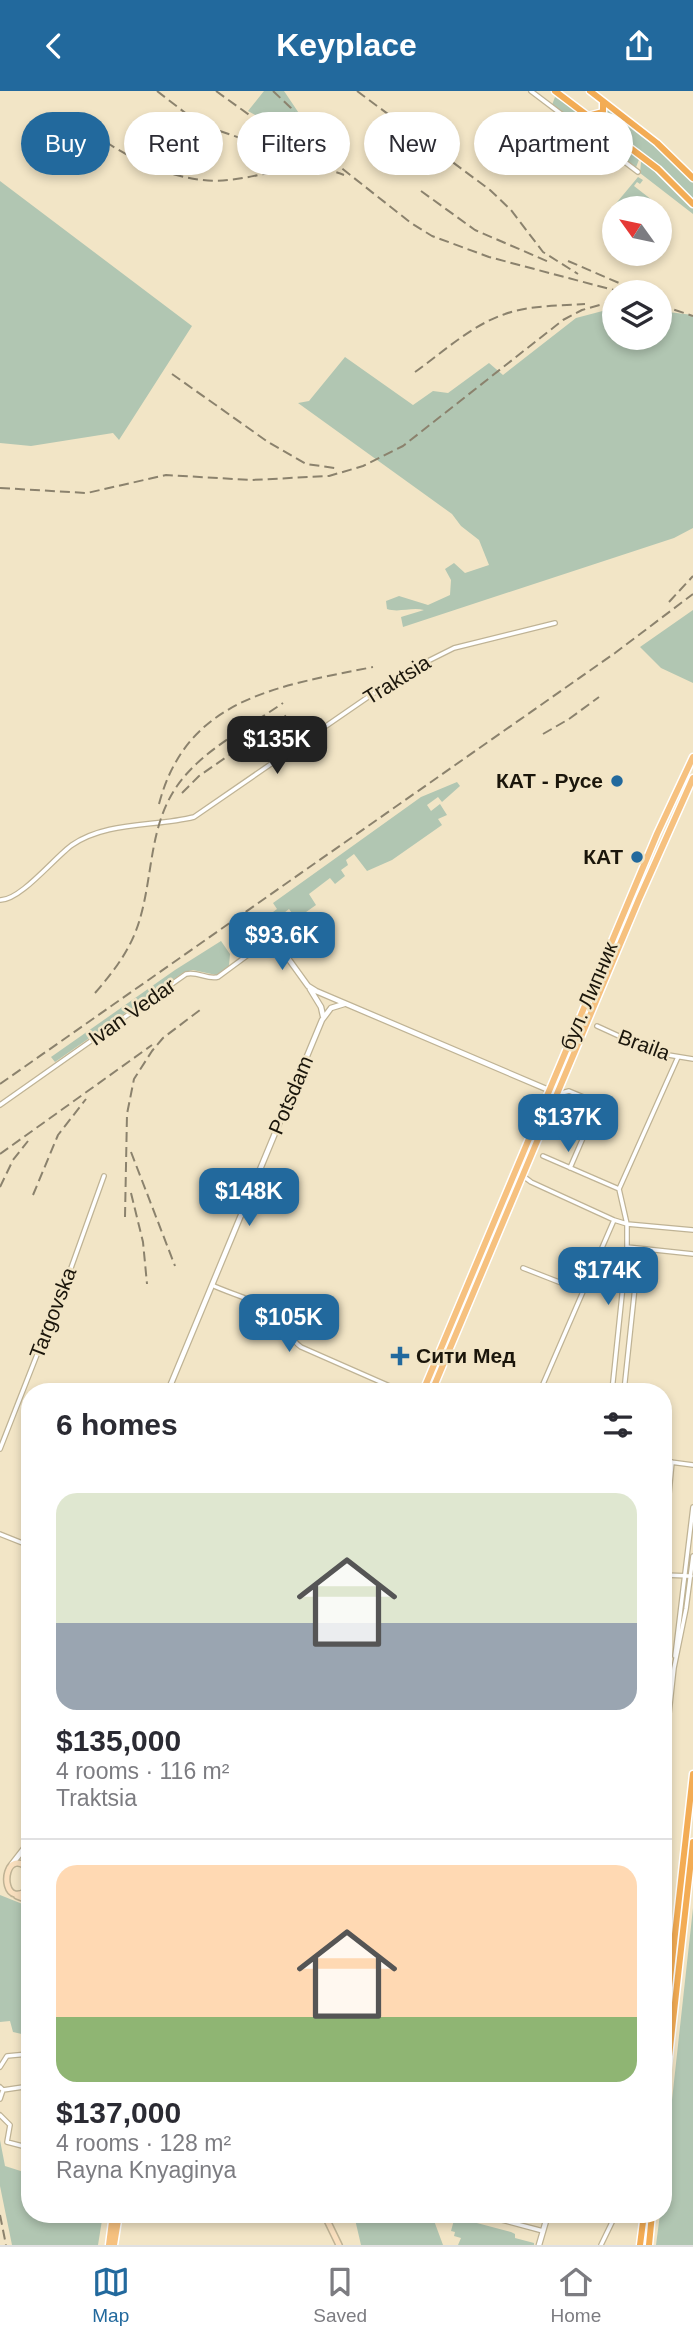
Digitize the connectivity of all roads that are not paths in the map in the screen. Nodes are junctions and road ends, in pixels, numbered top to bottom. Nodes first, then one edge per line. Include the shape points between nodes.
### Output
1 (530, 91) edge
2 (555, 91) edge
3 (590, 91) edge
4 (603, 102) junction
5 (583, 112) edge
6 (603, 112) edge
7 (633, 150) edge
8 (638, 172) dead end
9 (693, 178) edge
10 (693, 204) edge
11 (555, 623) dead end
12 (693, 757) edge
13 (693, 778) edge
14 (631, 895) junction
15 (639, 898) junction
16 (0, 900) edge
17 (267, 941) junction
18 (276, 943) junction
19 (308, 986) junction
20 (344, 1004) junction
21 (322, 1020) junction
22 (597, 1026) dead end
23 (678, 1057) junction
24 (693, 1059) edge
25 (550, 1090) junction
26 (558, 1094) junction
27 (0, 1105) edge
28 (543, 1156) dead end
29 (570, 1168) junction
30 (104, 1175) dead end
31 (523, 1176) junction
32 (619, 1189) junction
33 (614, 1220) junction
34 (627, 1224) junction
35 (693, 1230) edge
36 (627, 1247) junction
37 (639, 1249) junction
38 (693, 1254) edge
39 (523, 1268) dead end
40 (212, 1285) junction
41 (582, 1291) junction
42 (26, 1383) edge
43 (171, 1383) edge
44 (383, 1383) edge
45 (426, 1383) edge
46 (435, 1383) edge
47 (543, 1383) edge
48 (613, 1383) edge
49 (625, 1383) edge
50 (21, 1396) edge
51 (0, 1450) edge
52 (672, 1462) edge
53 (693, 1465) edge
54 (693, 1507) edge
55 (0, 1534) edge
56 (21, 1542) edge
57 (693, 1556) edge
58 (672, 1575) edge
59 (684, 1576) junction
60 (691, 1576) junction
61 (674, 1668) junction
62 (672, 1686) edge
63 (693, 1775) edge
64 (693, 1842) edge
65 (21, 1855) edge
66 (6, 1867) edge
67 (0, 1888) edge
68 (12, 1893) junction
69 (21, 1894) edge
70 (21, 1897) edge
71 (672, 1961) edge
72 (672, 2030) edge
73 (21, 2055) edge
74 (0, 2067) edge
75 (21, 2087) edge
76 (1, 2088) edge
77 (0, 2099) edge
78 (0, 2115) edge
79 (21, 2146) edge
80 (112, 2223) edge
81 (118, 2223) edge
82 (328, 2223) edge
83 (513, 2223) edge
84 (545, 2223) edge
85 (612, 2223) edge
86 (643, 2223) edge
87 (651, 2223) edge
88 (543, 2231) junction
89 (109, 2245) edge
90 (114, 2245) edge
91 (339, 2245) edge
92 (539, 2245) edge
93 (601, 2245) edge
94 (640, 2245) edge
95 (649, 2245) edge

1 - 8 street
2 - 5 highway
3 - 4 highway
4 - 6 highway
4 - 9 highway via 657,143
7 - 10 highway
11 - 16 street, Traktsia via 454,648 423,661 194,817 83,838 16,894
12 - 14 main road, бул. Липник
13 - 15 main road, бул. Липник
14 - 15 main road
14 - 25 main road, бул. Липник
15 - 26 main road, бул. Липник
17 - 18 street
17 - 18 street via 273,931 278,935
17 - 27 street, Ivan Vedar via 214,978 186,974
18 - 19 street
19 - 20 street
19 - 21 street via 321,1007
20 - 21 street via 331,1007
20 - 25 street
21 - 40 street, Potsdam
22 - 23 street, Braila via 656,1053
23 - 24 street, Braila
23 - 32 street
25 - 26 street
25 - 45 main road, бул. Липник
26 - 29 street via 569,1091 598,1103
26 - 31 main road, бул. Липник
28 - 29 street
29 - 32 street
30 - 42 street, Targovska
31 - 33 street
31 - 46 main road, бул. Липник
32 - 34 street
33 - 34 street
33 - 41 street
34 - 35 street
34 - 36 street
36 - 37 street
36 - 48 street
37 - 38 street
37 - 49 street
39 - 41 street
40 - 43 street, Potsdam
40 - 44 street via 273,1312 301,1347
41 - 47 street
50 - 51 street, Targovska
52 - 53 street
54 - 59 street
55 - 56 street
57 - 60 street
58 - 59 street
59 - 60 street
59 - 61 street
60 - 61 street
61 - 62 street
63 - 71 highway
64 - 72 highway
65 - 66 street
66 - 68 main road via 1,1879
67 - 68 main road
68 - 69 main road
68 - 70 main road
73 - 74 street via 7,2056
75 - 76 street
76 - 77 street
78 - 79 street via 11,2127 7,2142
80 - 89 main road
81 - 90 main road
82 - 91 main road
83 - 88 street
84 - 88 street
85 - 93 street
86 - 94 highway
87 - 95 highway
88 - 92 street

